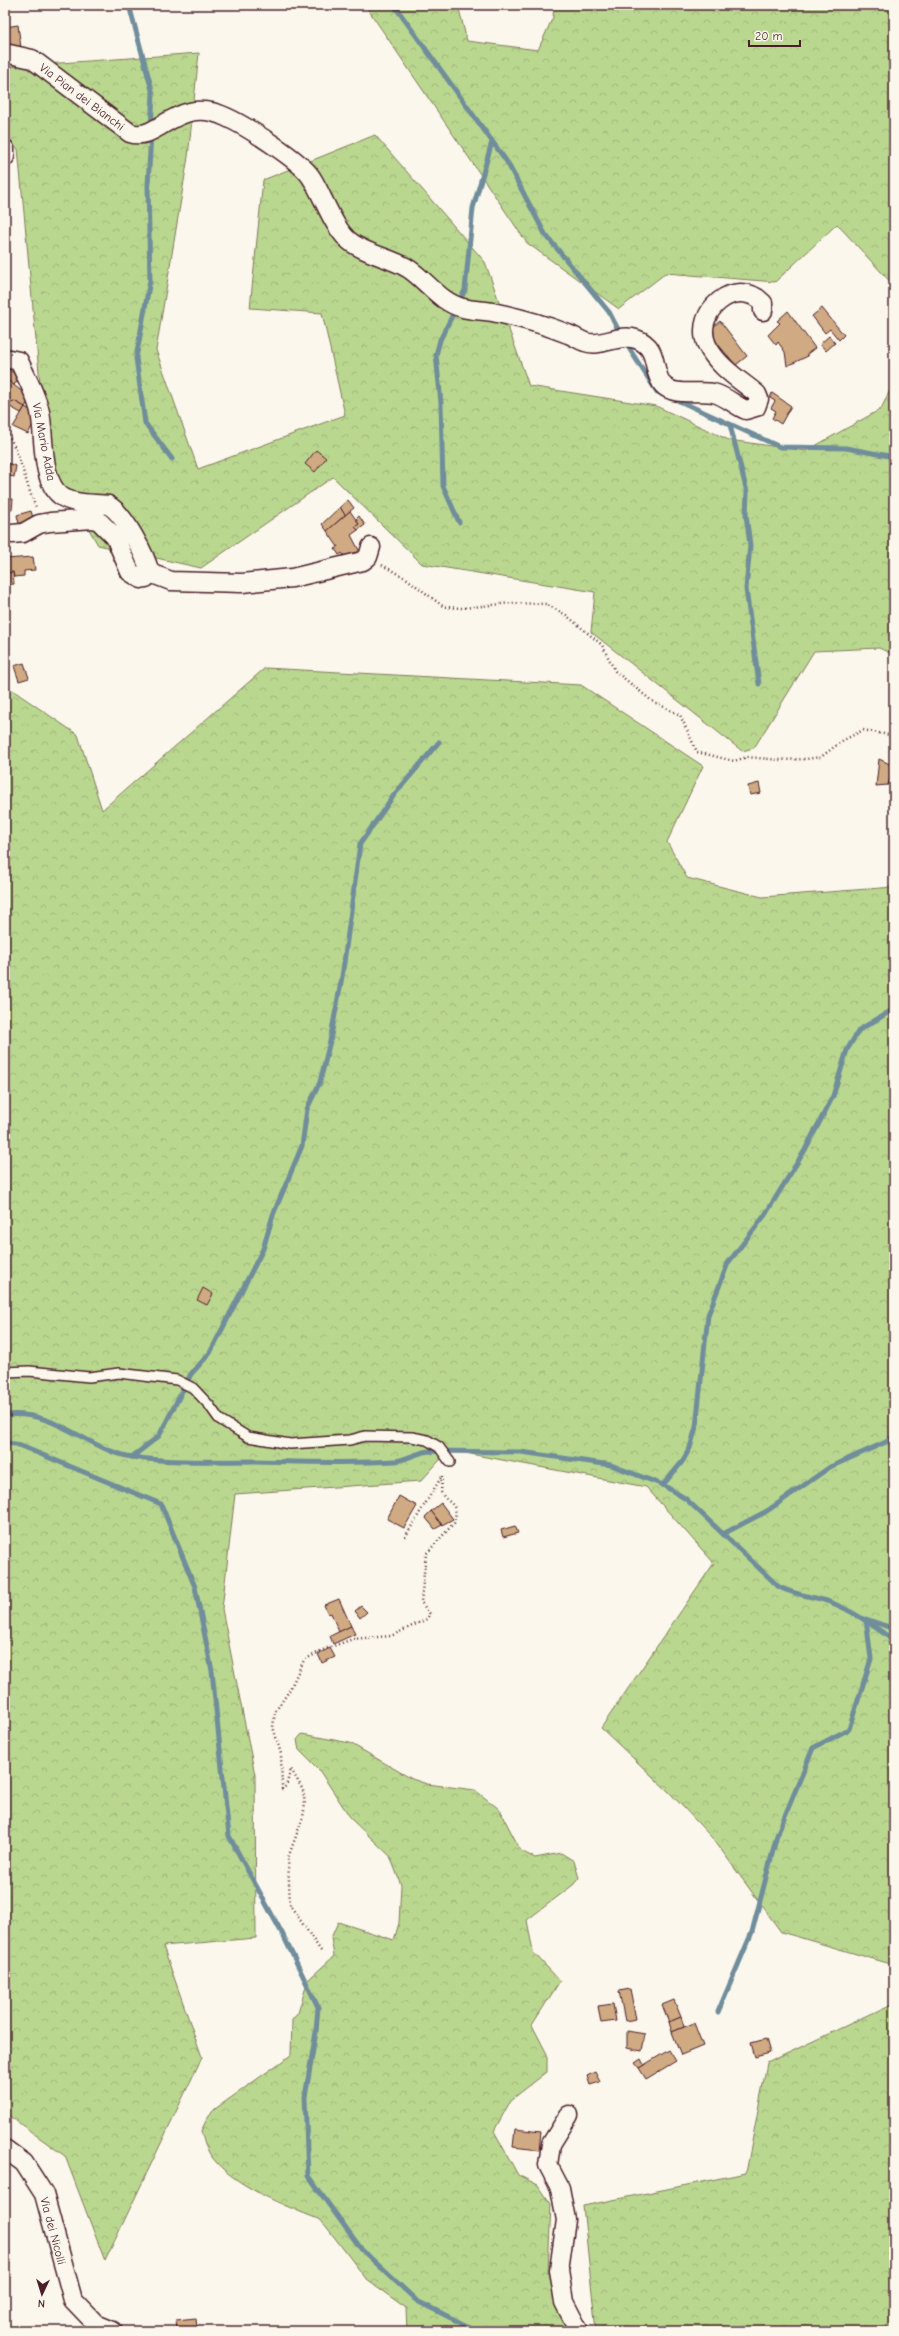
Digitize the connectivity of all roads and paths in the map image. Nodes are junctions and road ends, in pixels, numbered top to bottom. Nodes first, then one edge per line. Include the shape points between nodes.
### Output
1 (5, 53) edge
2 (5, 149) edge
3 (5, 157) edge
4 (763, 312) dead end
5 (5, 358) edge
6 (5, 432) edge
7 (50, 522) junction
8 (12, 534) dead end
9 (369, 552) joint
10 (150, 573) junction
11 (894, 736) edge
12 (5, 1372) edge
13 (450, 1462) joint
14 (442, 1476) junction
15 (405, 1537) dead end
16 (321, 1952) dead end
17 (569, 2115) dead end
18 (5, 2149) edge
19 (112, 2331) edge
20 (579, 2331) edge

1 - 4 street, Via Pian dei Bianchi via 32,59 136,135 144,135 170,119 196,110 206,110 227,117 299,163 310,175 338,227 351,243 410,270 445,299 463,308 496,312 570,334 594,344 622,338 637,339 652,352 660,381 670,390 715,393 746,410 756,407 759,399 757,394 721,364 707,345 704,330 712,308 718,302 735,294 743,292 757,297 763,303
2 - 3 street
5 - 10 street, Via Mario Adda via 19,361 38,405 47,469 52,486 62,497 69,500 114,508 130,532
6 - 7 path via 11,439 30,495 36,507
7 - 8 street via 39,524 23,533
7 - 10 street via 93,519 99,521 115,537 130,572 140,579 146,578
9 - 10 street via 358,563 307,575 242,583 170,581
9 - 11 path via 444,607 463,608 511,603 546,604 566,615 602,645 614,671 652,701 680,715 698,752 734,761 748,757 780,760 821,757 842,741 863,730
12 - 13 lane via 29,1371 89,1376 119,1373 177,1380 193,1388 219,1419 248,1437 290,1444 350,1440 365,1436 412,1437 427,1440 439,1447
13 - 14 path
14 - 15 path
14 - 16 path via 441,1492 455,1507 456,1516 454,1523 426,1554 421,1602 430,1614 427,1619 390,1636 353,1639 304,1660 275,1712 273,1727 281,1754 282,1789 286,1786 291,1769 303,1790 305,1804 288,1858 290,1905
17 - 20 street via 551,2144 548,2164 560,2188 566,2220 559,2270 564,2302
18 - 19 street, Via dei Nicolli via 24,2163 44,2194 73,2300 96,2324

